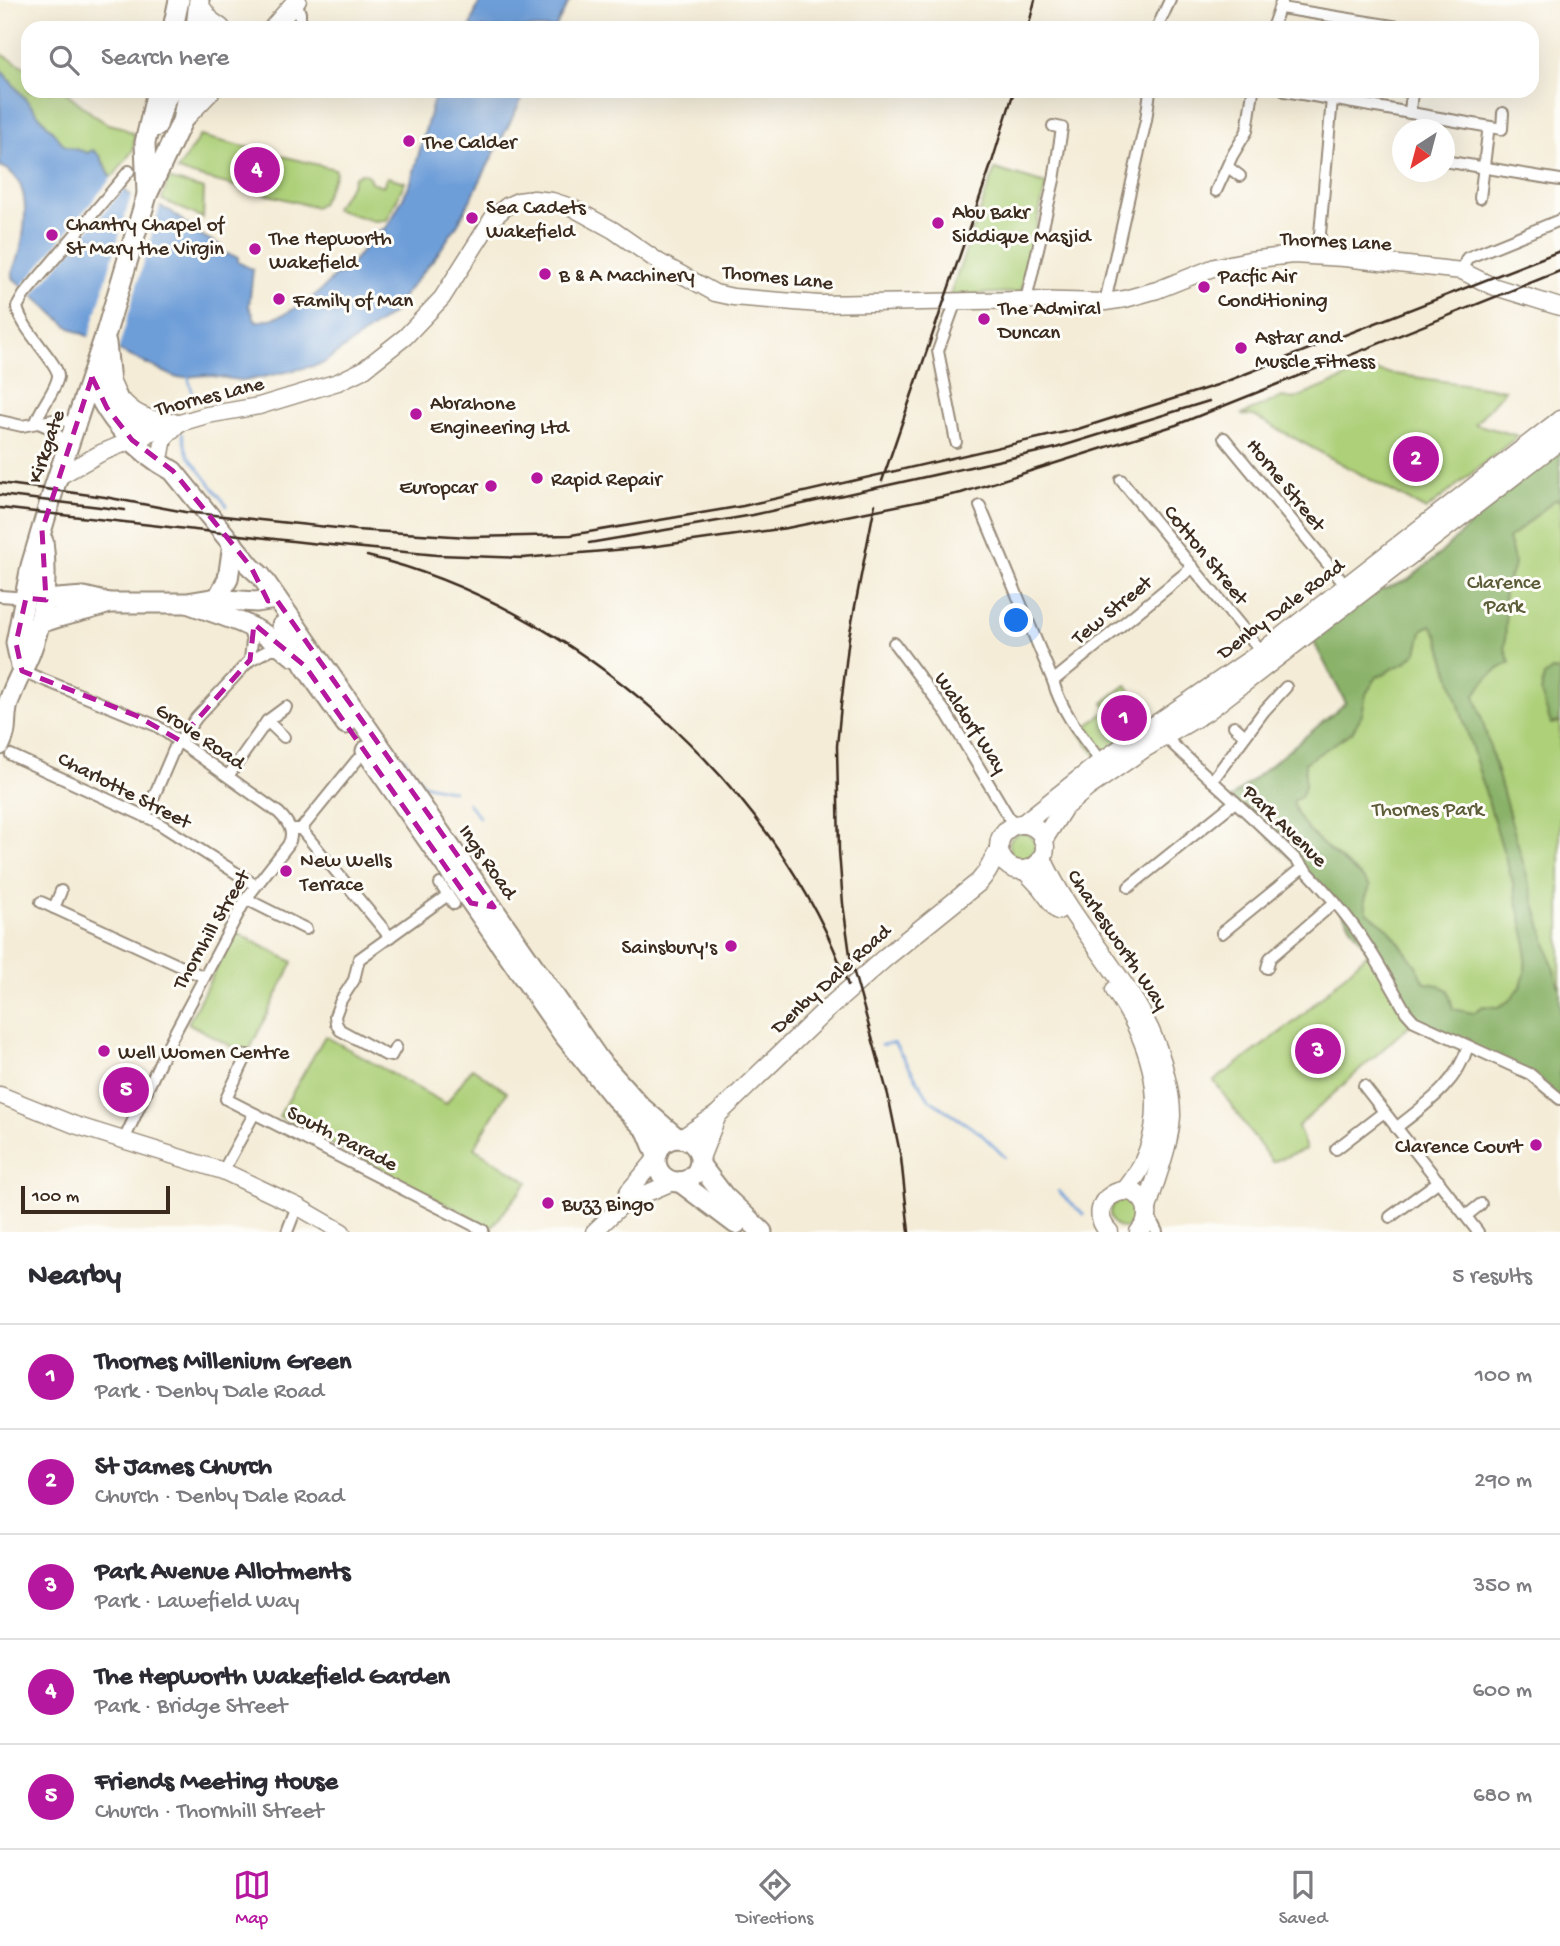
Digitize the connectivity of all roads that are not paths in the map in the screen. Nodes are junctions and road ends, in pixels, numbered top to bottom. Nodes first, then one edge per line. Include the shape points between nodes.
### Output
1 (179, 0) edge
2 (1170, 0) edge
3 (199, 3) edge
4 (293, 3) edge
5 (1282, 4) edge
6 (174, 21) edge
7 (197, 21) edge
8 (211, 21) edge
9 (267, 21) edge
10 (279, 21) edge
11 (300, 21) edge
12 (1160, 21) edge
13 (1275, 21) edge
14 (1369, 21) edge
15 (162, 98) edge
16 (187, 98) edge
17 (204, 98) edge
18 (1149, 98) edge
19 (1252, 98) edge
20 (1326, 98) edge
21 (1411, 98) edge
22 (1332, 99) junction
23 (1410, 113) junction
24 (1503, 113) dead end
25 (182, 121) junction
26 (1053, 126) dead end
27 (1488, 133) dead end
28 (1455, 163) edge
29 (1228, 167) junction
30 (1484, 167) junction
31 (132, 173) junction
32 (1240, 176) dead end
33 (1560, 180) edge
34 (1216, 191) dead end
35 (147, 195) junction
36 (1480, 198) dead end
37 (1560, 220) edge
38 (1318, 256) junction
39 (1462, 271) junction
40 (1026, 300) junction
41 (956, 301) junction
42 (1105, 302) junction
43 (1560, 307) edge
44 (104, 344) junction
45 (92, 377) junction
46 (115, 392) junction
47 (1560, 420) edge
48 (0, 421) edge
49 (36, 422) junction
50 (180, 422) junction
51 (76, 424) junction
52 (138, 437) junction
53 (1224, 439) dead end
54 (1560, 440) edge
55 (956, 442) dead end
56 (69, 446) junction
57 (161, 454) junction
58 (173, 471) junction
59 (58, 477) junction
60 (1121, 480) dead end
61 (980, 506) dead end
62 (233, 544) junction
63 (1193, 567) junction
64 (1346, 586) junction
65 (0, 596) edge
66 (35, 599) junction
67 (217, 599) junction
68 (272, 600) junction
69 (109, 603) junction
70 (187, 603) junction
71 (247, 623) junction
72 (38, 624) junction
73 (894, 643) dead end
74 (289, 652) junction
75 (1262, 652) junction
76 (250, 660) junction
77 (305, 666) junction
78 (22, 671) junction
79 (1053, 681) junction
80 (1284, 694) dead end
81 (5, 702) edge
82 (286, 707) dead end
83 (267, 721) junction
84 (1234, 726) dead end
85 (1164, 736) junction
86 (1245, 736) junction
87 (284, 737) dead end
88 (179, 740) junction
89 (5, 750) edge
90 (357, 760) dead end
91 (1101, 762) junction
92 (228, 776) junction
93 (1212, 781) junction
94 (1235, 802) junction
95 (145, 817) junction
96 (1018, 825) junction
97 (296, 829) junction
98 (1043, 840) junction
99 (999, 850) junction
100 (1042, 858) junction
101 (1303, 867) junction
102 (1020, 869) junction
103 (979, 882) junction
104 (440, 884) dead end
105 (255, 886) junction
106 (1129, 887) dead end
107 (61, 891) dead end
108 (246, 899) junction
109 (458, 901) junction
110 (41, 902) dead end
111 (1335, 902) junction
112 (494, 907) junction
113 (54, 908) junction
114 (306, 929) dead end
115 (1222, 933) dead end
116 (390, 937) junction
117 (506, 950) junction
118 (1266, 968) dead end
119 (204, 977) junction
120 (1468, 1046) junction
121 (396, 1047) dead end
122 (247, 1055) dead end
123 (1364, 1086) dead end
124 (0, 1095) edge
125 (1560, 1099) edge
126 (1384, 1112) junction
127 (254, 1114) junction
128 (717, 1115) junction
129 (1396, 1128) junction
130 (680, 1138) junction
131 (124, 1140) junction
132 (1336, 1149) dead end
133 (657, 1157) junction
134 (700, 1162) junction
135 (223, 1171) junction
136 (678, 1181) junction
137 (1439, 1181) junction
138 (1125, 1191) junction
139 (624, 1203) junction
140 (1481, 1204) dead end
141 (297, 1206) junction
142 (1147, 1211) junction
143 (1466, 1216) junction
144 (1390, 1217) dead end
145 (1102, 1229) edge
146 (287, 1232) edge
147 (342, 1232) edge
148 (482, 1232) edge
149 (594, 1232) edge
150 (745, 1232) edge
151 (762, 1232) edge
152 (1139, 1232) edge
153 (1157, 1232) edge
154 (1478, 1232) edge

1 - 6 highway
2 - 12 street
3 - 7 highway
3 - 8 main road
4 - 9 main road
4 - 10 main road
4 - 11 street
5 - 13 street
5 - 14 street
15 - 31 highway
16 - 25 highway
17 - 25 main road
18 - 42 street
19 - 29 street via 1247,131
20 - 22 street
21 - 23 street
22 - 23 street
22 - 38 street
23 - 24 street via 1502,129
25 - 35 highway
26 - 40 street via 1062,128 1054,180
27 - 30 street
28 - 30 street
29 - 32 street
29 - 34 street
30 - 33 street
30 - 36 street
31 - 35 highway
31 - 49 street via 17,307 25,328 58,371
35 - 44 highway, Kirkgate
37 - 39 street via 1467,258
38 - 39 street, Thornes Lane
38 - 42 street, Thornes Lane via 1231,263 1157,290
39 - 43 street, Thornes Lane via 1493,287
40 - 41 street, Thornes Lane
40 - 42 street, Thornes Lane
41 - 50 street, Thornes Lane via 819,304 715,293 571,207 552,201 518,201 492,219 442,298 405,337 363,370 259,405
41 - 55 street via 938,351
44 - 45 highway, Kirkgate
44 - 46 highway
45 - 51 highway, Kirkgate
45 - 52 highway, Ings Road via 107,408
46 - 50 street via 138,414
46 - 52 highway
47 - 64 main road, Denby Dale Road
48 - 49 street via 22,426
49 - 51 street via 58,418
49 - 56 street
50 - 52 street, Thornes Lane
50 - 57 street via 164,438
51 - 56 highway, Kirkgate
52 - 57 highway
52 - 58 highway, Ings Road via 160,464
52 - 59 street, Thornes Lane
53 - 64 street, Horne Street
54 - 85 main road, Denby Dale Road via 1207,711
56 - 59 highway, Kirkgate
57 - 58 highway
58 - 62 highway, Ings Road
59 - 66 highway, Kirkgate via 42,530 46,578
60 - 63 street, Cotton Street
61 - 79 street
62 - 67 highway via 231,568
62 - 68 highway, Ings Road via 261,576
63 - 75 street, Cotton Street
63 - 79 street, Tew Street
64 - 75 main road, Denby Dale Road
65 - 66 street
66 - 69 highway, Ings Road via 84,597
66 - 72 highway, Kirkgate
66 - 78 highway, Kirkgate via 16,643
67 - 68 highway, Ings Road
67 - 70 highway, Ings Road
68 - 77 highway, Ings Road
68 - 112 highway, Ings Road
69 - 70 highway, Ings Road
69 - 72 highway, Ings Road
70 - 71 highway, Ings Road
71 - 74 highway, Ings Road
71 - 76 street via 252,641
72 - 78 highway, Kirkgate
73 - 96 street, Waldorf Way via 947,714
74 - 76 street via 271,649
74 - 77 highway, Ings Road
75 - 91 main road, Denby Dale Road
76 - 88 street
77 - 109 highway, Ings Road
78 - 81 highway, Kirkgate
78 - 88 street, Grove Road via 158,726
79 - 91 street via 1066,715
80 - 86 street
81 - 89 highway, Kirkgate
82 - 83 street
83 - 87 street
83 - 92 street
84 - 86 street
85 - 93 street, Park Avenue
85 - 98 main road, Denby Dale Road via 1064,807
86 - 93 street
88 - 92 street, Grove Road
88 - 95 street
89 - 95 street, Charlotte Street
90 - 97 street, Thornhill Street
91 - 96 main road, Denby Dale Road
92 - 97 street, Grove Road
93 - 94 street, Park Avenue
94 - 101 street, Park Avenue
94 - 106 street
95 - 105 street, Charlotte Street
96 - 98 main road via 1036,830
96 - 99 main road via 1002,836
97 - 105 street, Thornhill Street
97 - 116 street, Grove Road via 306,833
98 - 100 main road
99 - 102 main road via 1004,862
99 - 103 main road, Denby Dale Road
100 - 102 main road
100 - 142 main road, Charlesworth Way via 1058,890 1142,1010 1163,1064 1171,1115
101 - 111 street, Park Avenue
101 - 115 street
102 - 103 main road, Denby Dale Road
102 - 138 main road, Charlesworth Way via 1040,886 1122,1001 1150,1059 1155,1078 1153,1135 1136,1177
103 - 128 main road, Denby Dale Road via 825,1011
104 - 109 street
105 - 108 street, Thornhill Street
107 - 113 street
108 - 114 street
108 - 119 street, Thornhill Street
109 - 112 highway
109 - 116 street
109 - 117 highway, Ings Road
110 - 113 street
111 - 118 street via 1270,958
111 - 120 street, Park Avenue via 1414,1021
112 - 117 highway via 493,922
112 - 130 highway, Ings Road via 599,1060 641,1107
113 - 119 street
116 - 121 street via 359,959 335,1016 347,1035 386,1055 391,1056
117 - 133 highway, Ings Road via 580,1055 647,1131
119 - 131 street, Thornhill Street
120 - 125 street, Park Avenue via 1530,1074
120 - 129 street via 1448,1085
122 - 127 street, South Parade via 226,1099
123 - 126 street
124 - 131 street
126 - 129 street
126 - 132 street
127 - 135 street
127 - 148 street, South Parade
128 - 130 main road, Denby Dale Road
128 - 134 main road, Denby Dale Road
129 - 137 street
130 - 133 highway via 664,1143
130 - 134 highway via 696,1147
131 - 135 street
133 - 136 highway via 663,1175
133 - 139 street
134 - 136 highway via 692,1177
134 - 151 highway via 724,1196
135 - 141 street
136 - 139 street
136 - 150 highway
137 - 143 street
137 - 144 street
138 - 142 main road via 1139,1196
138 - 145 main road, Charlesworth Way via 1105,1200
139 - 149 street
140 - 143 street
141 - 146 street
141 - 147 street
142 - 152 main road, Charlesworth Way
142 - 153 street
143 - 154 street

